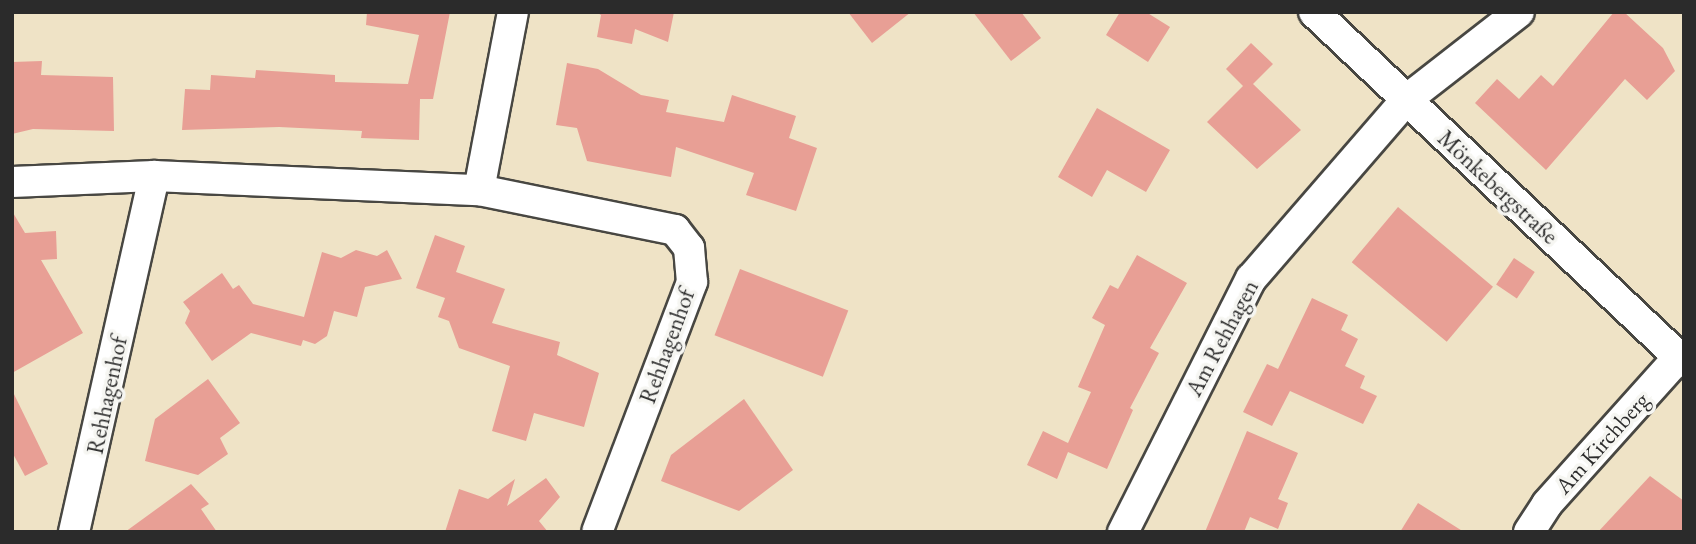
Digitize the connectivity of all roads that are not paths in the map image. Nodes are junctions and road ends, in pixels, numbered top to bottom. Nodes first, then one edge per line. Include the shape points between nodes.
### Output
1 (513, 12) edge
2 (1314, 12) edge
3 (1519, 12) edge
4 (1406, 100) junction
5 (154, 176) junction
6 (12, 182) edge
7 (479, 190) junction
8 (1681, 359) edge
9 (74, 532) edge
10 (597, 532) edge
11 (1123, 532) edge
12 (1529, 532) edge

1 - 7 street
2 - 4 street, Mönkebergstraße
3 - 4 street, Am Rehhagen
4 - 8 street, Mönkebergstraße
4 - 11 street, Am Rehhagen via 1251,279
5 - 6 street, Rehhagenhof
5 - 7 street, Rehhagenhof
5 - 9 street, Rehhagenhof
7 - 10 street, Rehhagenhof via 675,230 689,247 692,282
8 - 12 street, Am Kirchberg via 1547,504

